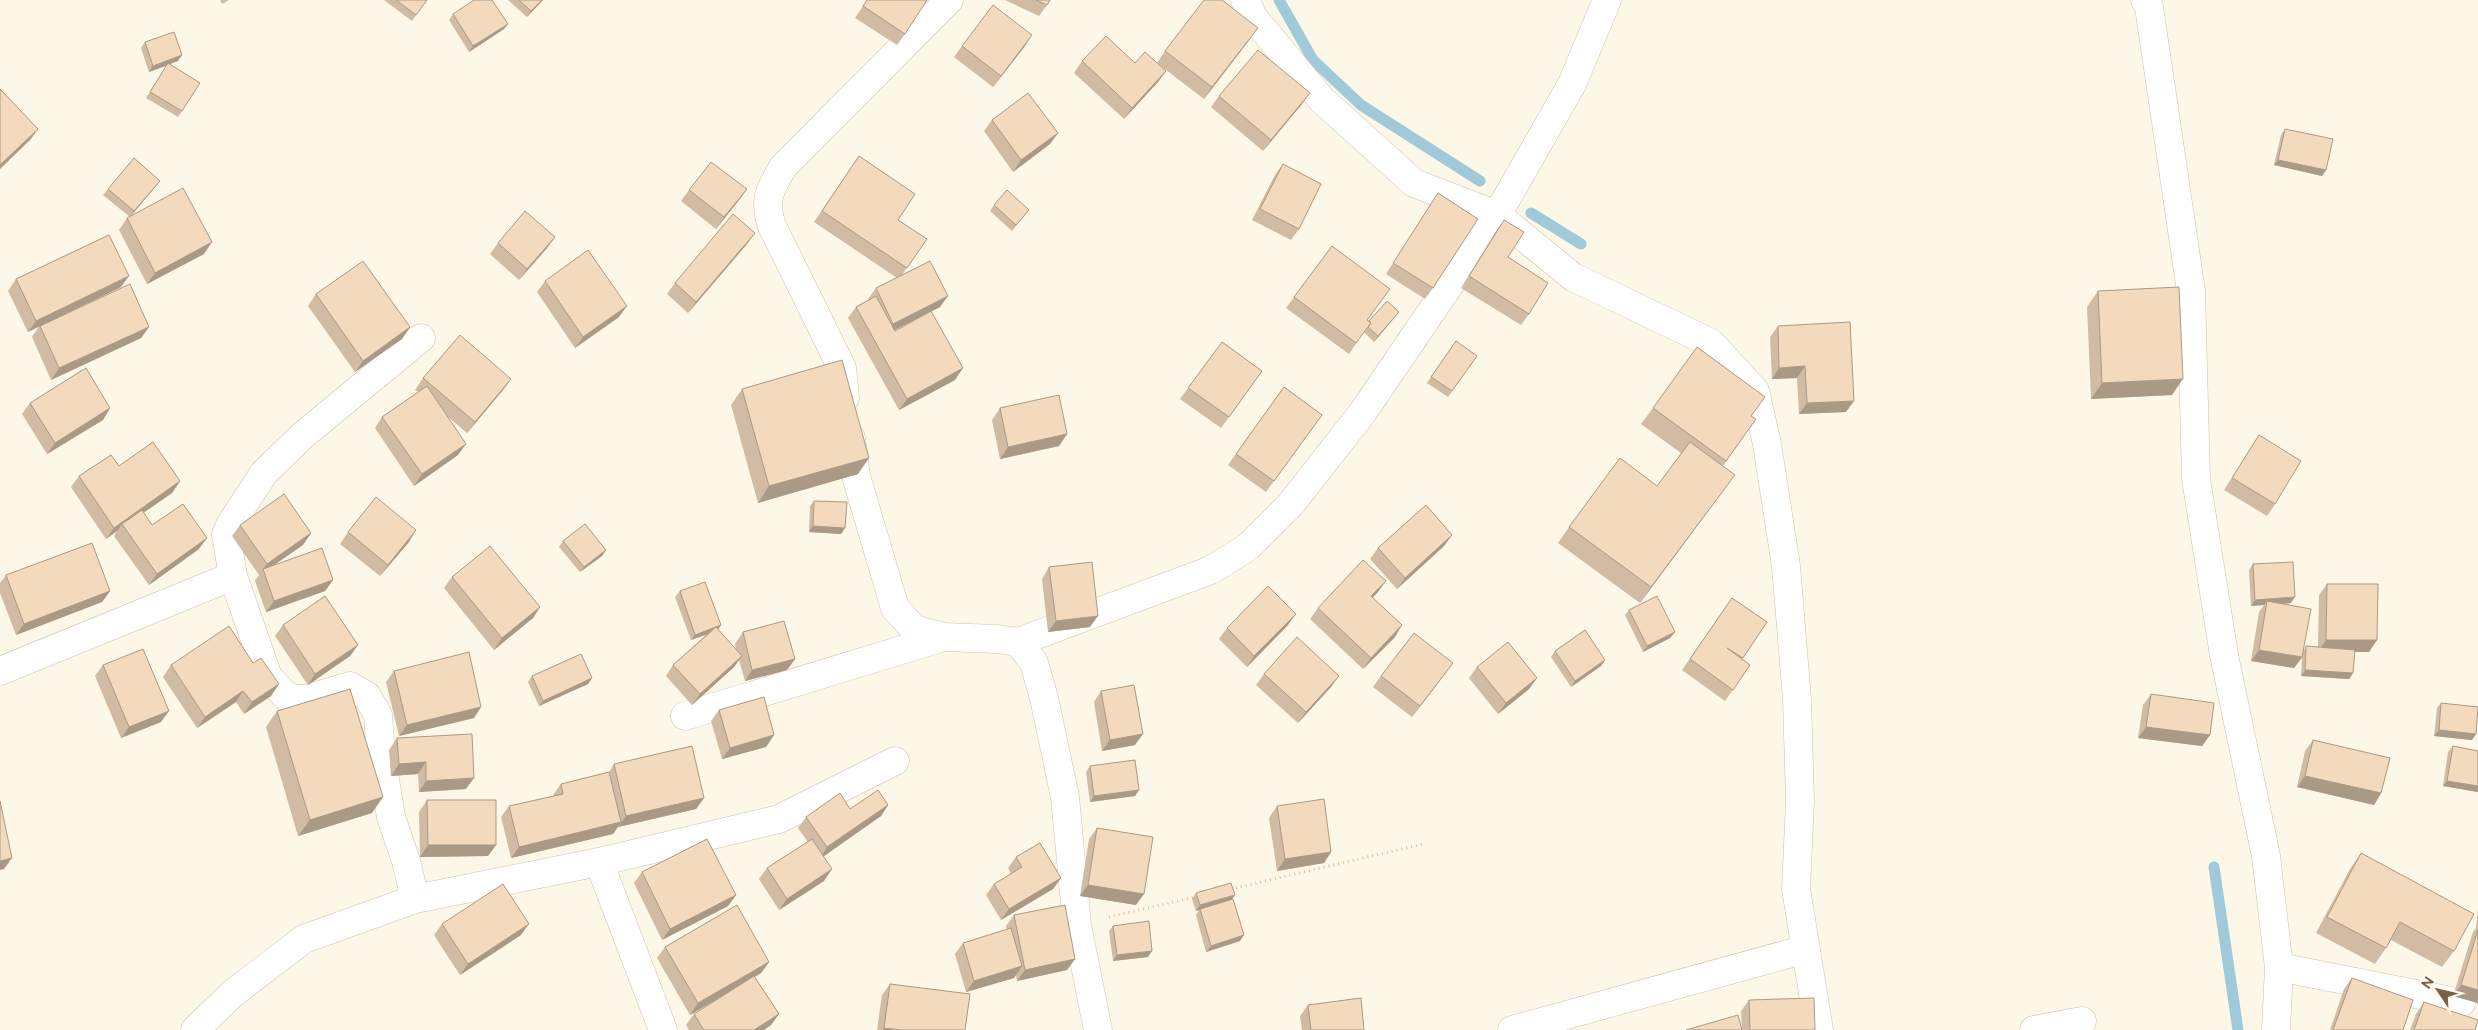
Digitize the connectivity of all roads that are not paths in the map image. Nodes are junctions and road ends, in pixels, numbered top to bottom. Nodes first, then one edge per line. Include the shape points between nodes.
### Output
1 (949, 0) edge
2 (1245, 0) edge
3 (1607, 0) edge
4 (2146, 0) edge
5 (1497, 215) junction
6 (421, 338) dead end
7 (233, 576) junction
8 (944, 637) junction
9 (1018, 642) junction
10 (0, 671) edge
11 (685, 716) dead end
12 (895, 761) dead end
13 (599, 862) junction
14 (415, 899) junction
15 (1806, 949) junction
16 (2279, 967) junction
17 (2461, 1004) edge
18 (2082, 1021) dead end
19 (195, 1030) edge
20 (663, 1030) edge
21 (1098, 1030) edge
22 (1512, 1030) edge
23 (1818, 1030) edge
24 (2034, 1030) edge
25 (2276, 1030) edge

1 - 8 street via 783,167 768,193 766,208 842,368 856,476 895,608 914,629
2 - 5 street via 1253,17 1322,100 1414,183
3 - 5 street via 1572,84
4 - 16 street via 2191,291 2196,479 2224,655 2266,856
5 - 9 street via 1362,412 1291,504 1248,547 1211,570
5 - 15 street via 1574,277 1711,343 1755,391 1768,444 1786,566 1797,699 1800,801 1796,889
6 - 7 street via 302,436 264,473 226,535
7 - 10 street
7 - 14 street via 268,677 287,697 306,699 350,686 368,696 378,715 391,816
8 - 9 street via 996,638
8 - 11 street
9 - 21 street via 1034,663 1065,797 1077,925
12 - 13 street via 780,819
13 - 14 street
13 - 20 street
14 - 19 street via 304,939 232,994
15 - 22 street
15 - 23 street
16 - 17 street
16 - 25 street
18 - 24 street

